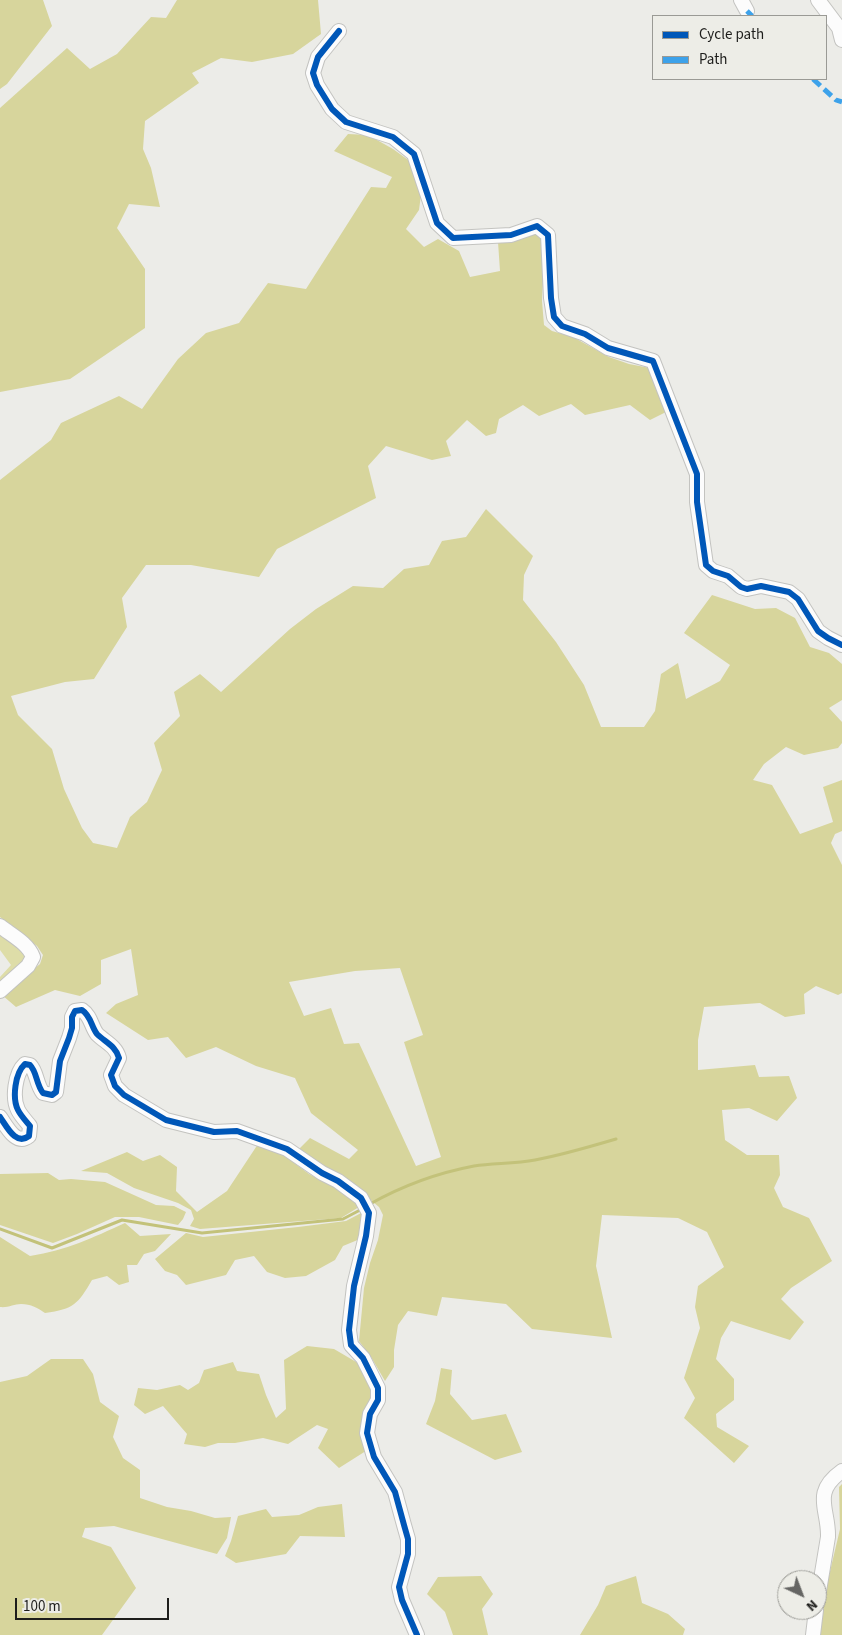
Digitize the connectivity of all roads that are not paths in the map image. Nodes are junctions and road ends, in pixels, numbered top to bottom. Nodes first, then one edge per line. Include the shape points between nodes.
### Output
1 (818, 0) edge
2 (339, 31) dead end
3 (842, 40) edge
4 (842, 646) edge
5 (0, 926) edge
6 (0, 991) edge
7 (0, 1117) edge
8 (842, 1471) edge
9 (823, 1570) edge
10 (815, 1620) edge
11 (417, 1635) edge
12 (813, 1635) edge

1 - 3 street via 839,28
2 - 4 street via 318,57 313,73 332,109 346,122 393,137 414,154 437,223 453,238 510,235 537,226 548,235 554,317 562,326 585,334 608,348 653,361 697,474 697,502 706,565 747,589 761,586 789,592 798,599 818,630
5 - 6 street via 26,946 33,957 28,966
7 - 11 street via 15,1138 29,1136 30,1126 16,1104 16,1083 20,1071 26,1064 30,1065 43,1093 48,1096 56,1092 60,1061 72,1028 72,1017 75,1011 82,1010 90,1018 96,1033 118,1053 111,1075 115,1086 124,1095 166,1120 214,1132 237,1131 287,1150 361,1198 370,1213 354,1286 349,1330 351,1344 363,1358 378,1388 378,1400 370,1414 367,1433 374,1457 395,1492 408,1539 408,1554 399,1588
8 - 9 street via 825,1489 822,1502 828,1526
10 - 12 street

